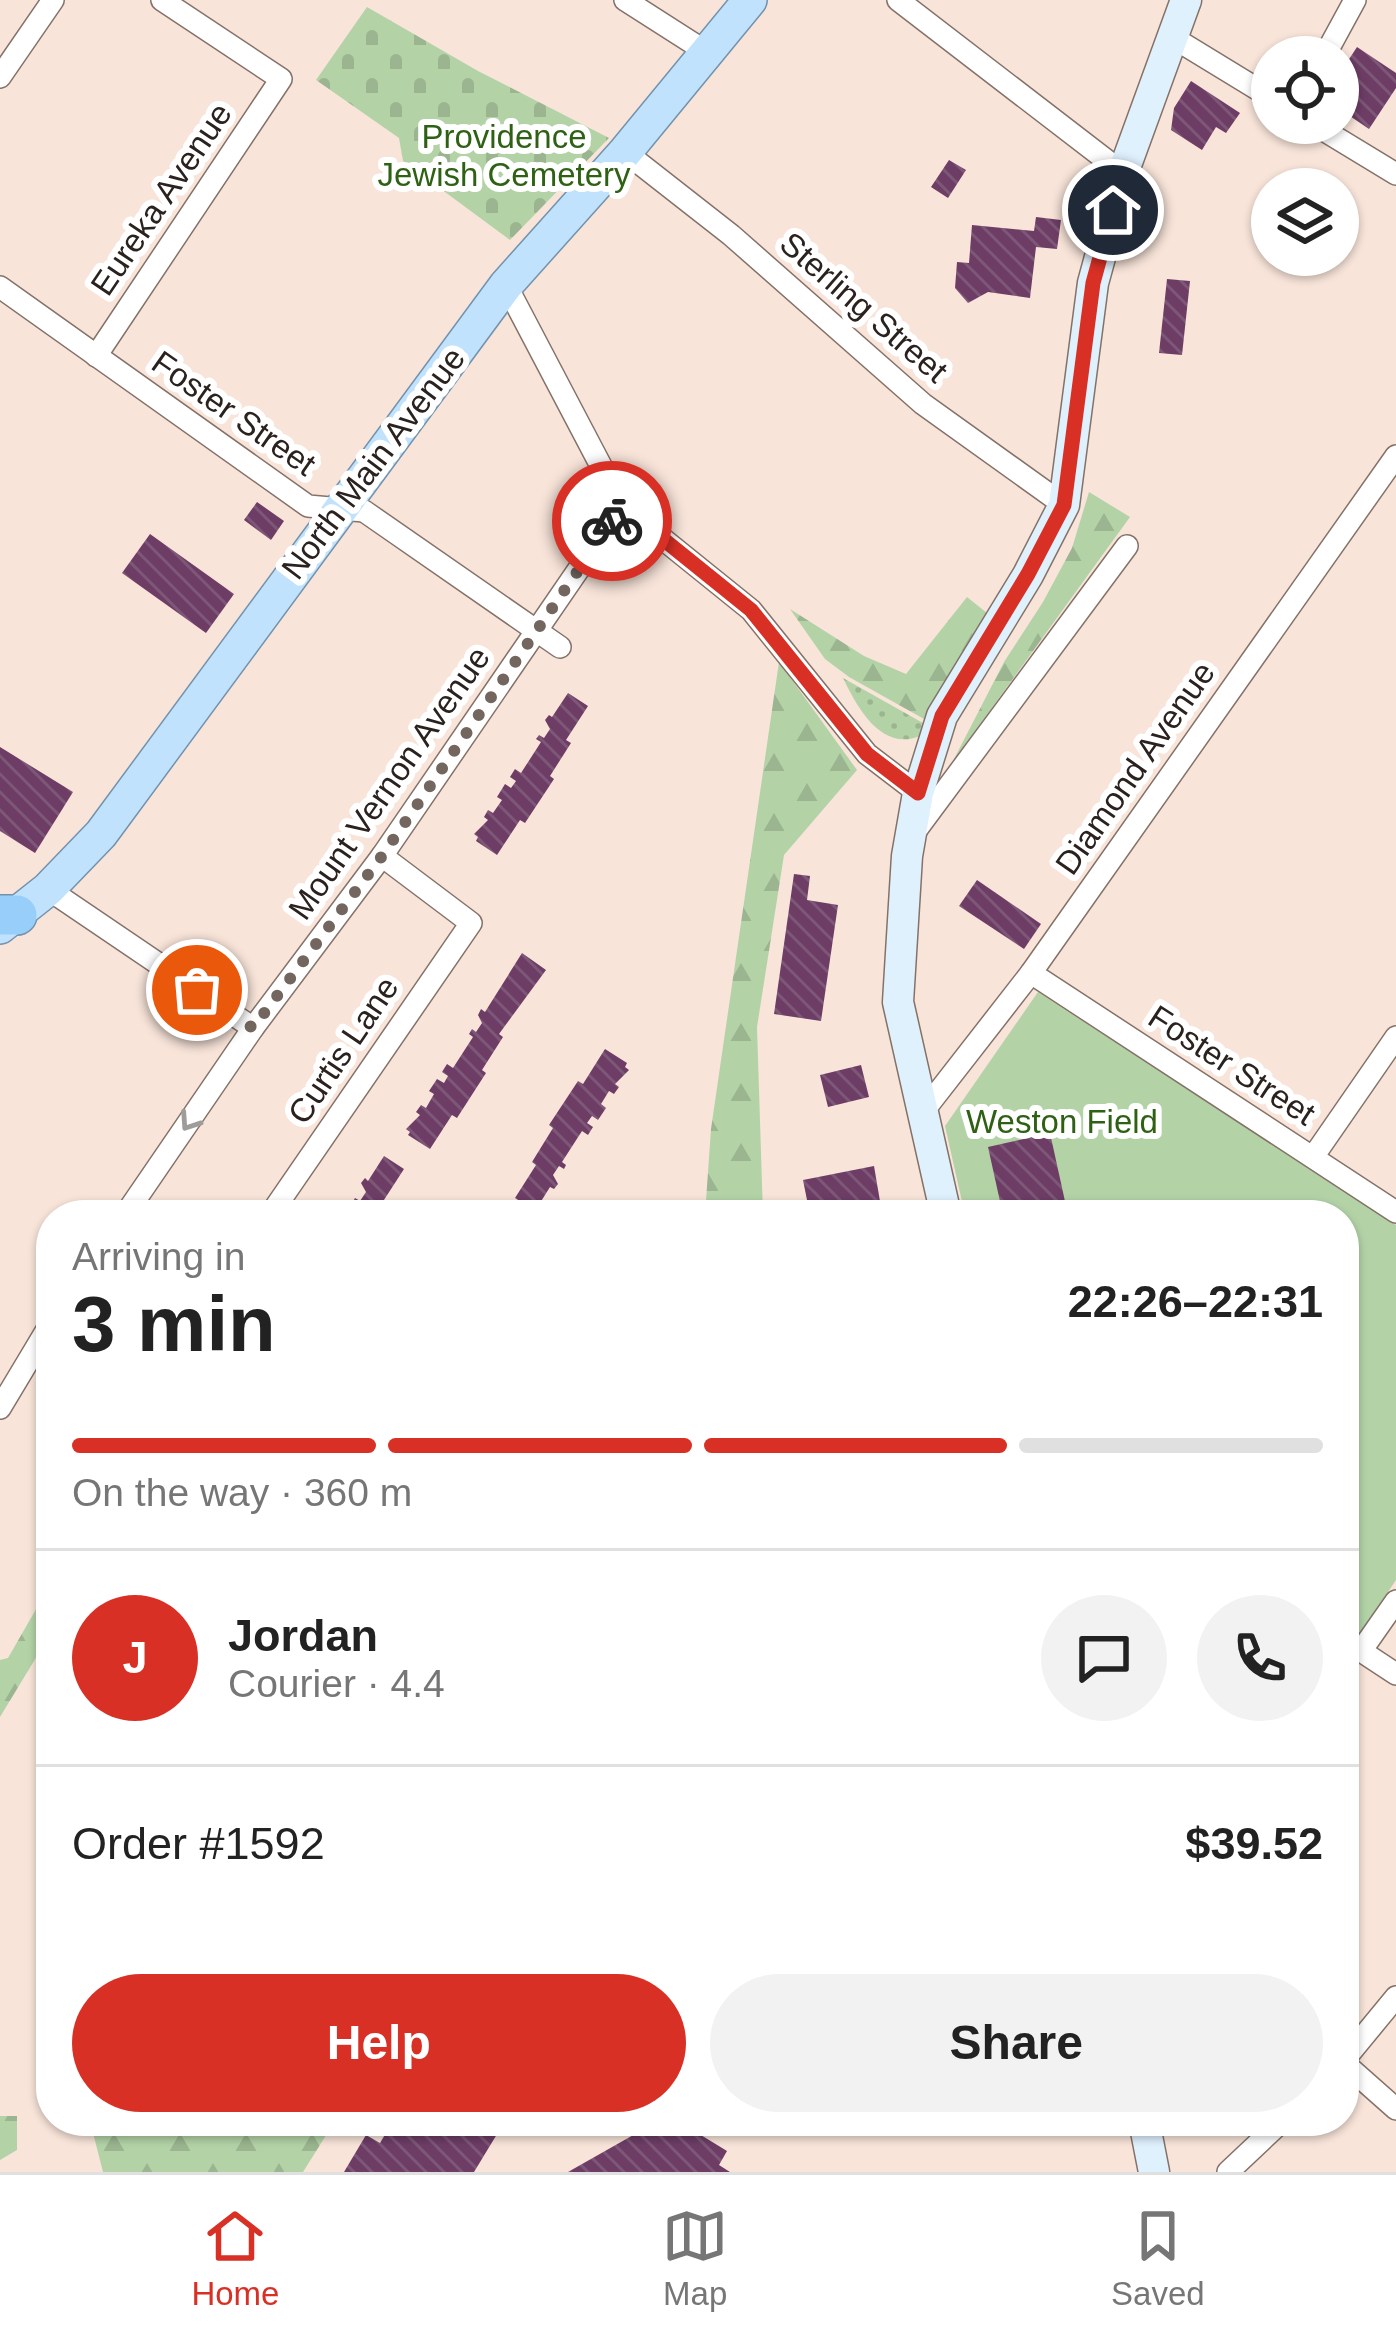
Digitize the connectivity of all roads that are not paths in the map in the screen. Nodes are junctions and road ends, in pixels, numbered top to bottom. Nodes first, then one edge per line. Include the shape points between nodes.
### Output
1 (53, 0) edge
2 (162, 0) edge
3 (625, 0) edge
4 (750, 0) edge
5 (898, 0) edge
6 (1186, 0) edge
7 (1355, 0) edge
8 (1335, 36) edge
9 (1172, 37) junction
10 (707, 53) junction
11 (0, 77) edge
12 (1251, 85) edge
13 (1347, 144) edge
14 (625, 152) junction
15 (1123, 173) junction
16 (1396, 174) edge
17 (506, 285) junction
18 (0, 287) edge
19 (96, 356) junction
20 (1396, 455) edge
21 (1064, 505) junction
22 (622, 506) junction
23 (338, 510) junction
24 (1127, 546) dead end
25 (536, 629) junction
26 (560, 647) dead end
27 (918, 793) junction
28 (910, 838) junction
29 (382, 856) junction
30 (48, 889) junction
31 (6, 919) edge
32 (1031, 973) junction
33 (253, 1028) junction
34 (1396, 1037) edge
35 (922, 1113) junction
36 (1313, 1157) junction
37 (135, 1200) edge
38 (280, 1200) edge
39 (942, 1200) edge
40 (1396, 1212) edge
41 (36, 1346) edge
42 (0, 1408) edge
43 (1396, 1601) edge
44 (1396, 1674) edge
45 (1396, 1997) edge
46 (1359, 2043) edge
47 (1359, 2075) edge
48 (1396, 2109) edge
49 (1147, 2136) edge
50 (1266, 2136) edge
51 (1154, 2172) edge
52 (1228, 2172) edge

1 - 11 street
2 - 19 street, Eureka Avenue via 281,79
3 - 10 street
4 - 10 main road, North Main Avenue
5 - 15 street
6 - 9 main road
7 - 8 street
9 - 12 street
9 - 15 main road
10 - 14 main road, North Main Avenue
13 - 16 street
14 - 17 main road, North Main Avenue
14 - 21 street, Sterling Street via 922,404
15 - 21 main road via 1093,283
17 - 22 street
17 - 23 main road, North Main Avenue
18 - 19 street, Foster Street
19 - 23 street, Foster Street via 308,506
20 - 32 street, Diamond Avenue
21 - 27 main road via 942,716
22 - 25 street, Mount Vernon Avenue
22 - 27 street via 751,610 867,754
23 - 25 street, Foster Street via 364,511
23 - 30 main road, North Main Avenue via 123,806
24 - 28 street
25 - 26 street, Foster Street
25 - 29 street, Mount Vernon Avenue
27 - 28 main road
28 - 35 main road via 898,1002
29 - 33 street, Mount Vernon Avenue
29 - 38 street, Curtis Lane via 471,922
30 - 31 main road, North Main Avenue
30 - 33 street
32 - 35 street, Diamond Avenue
32 - 36 street, Foster Street
33 -> 37 street, Mount Vernon Avenue
34 - 36 street
35 - 39 main road
36 - 40 street, Foster Street
41 - 42 street
43 - 44 street via 1361,1651
45 - 46 street
47 - 48 street
49 - 51 main road
50 - 52 street

